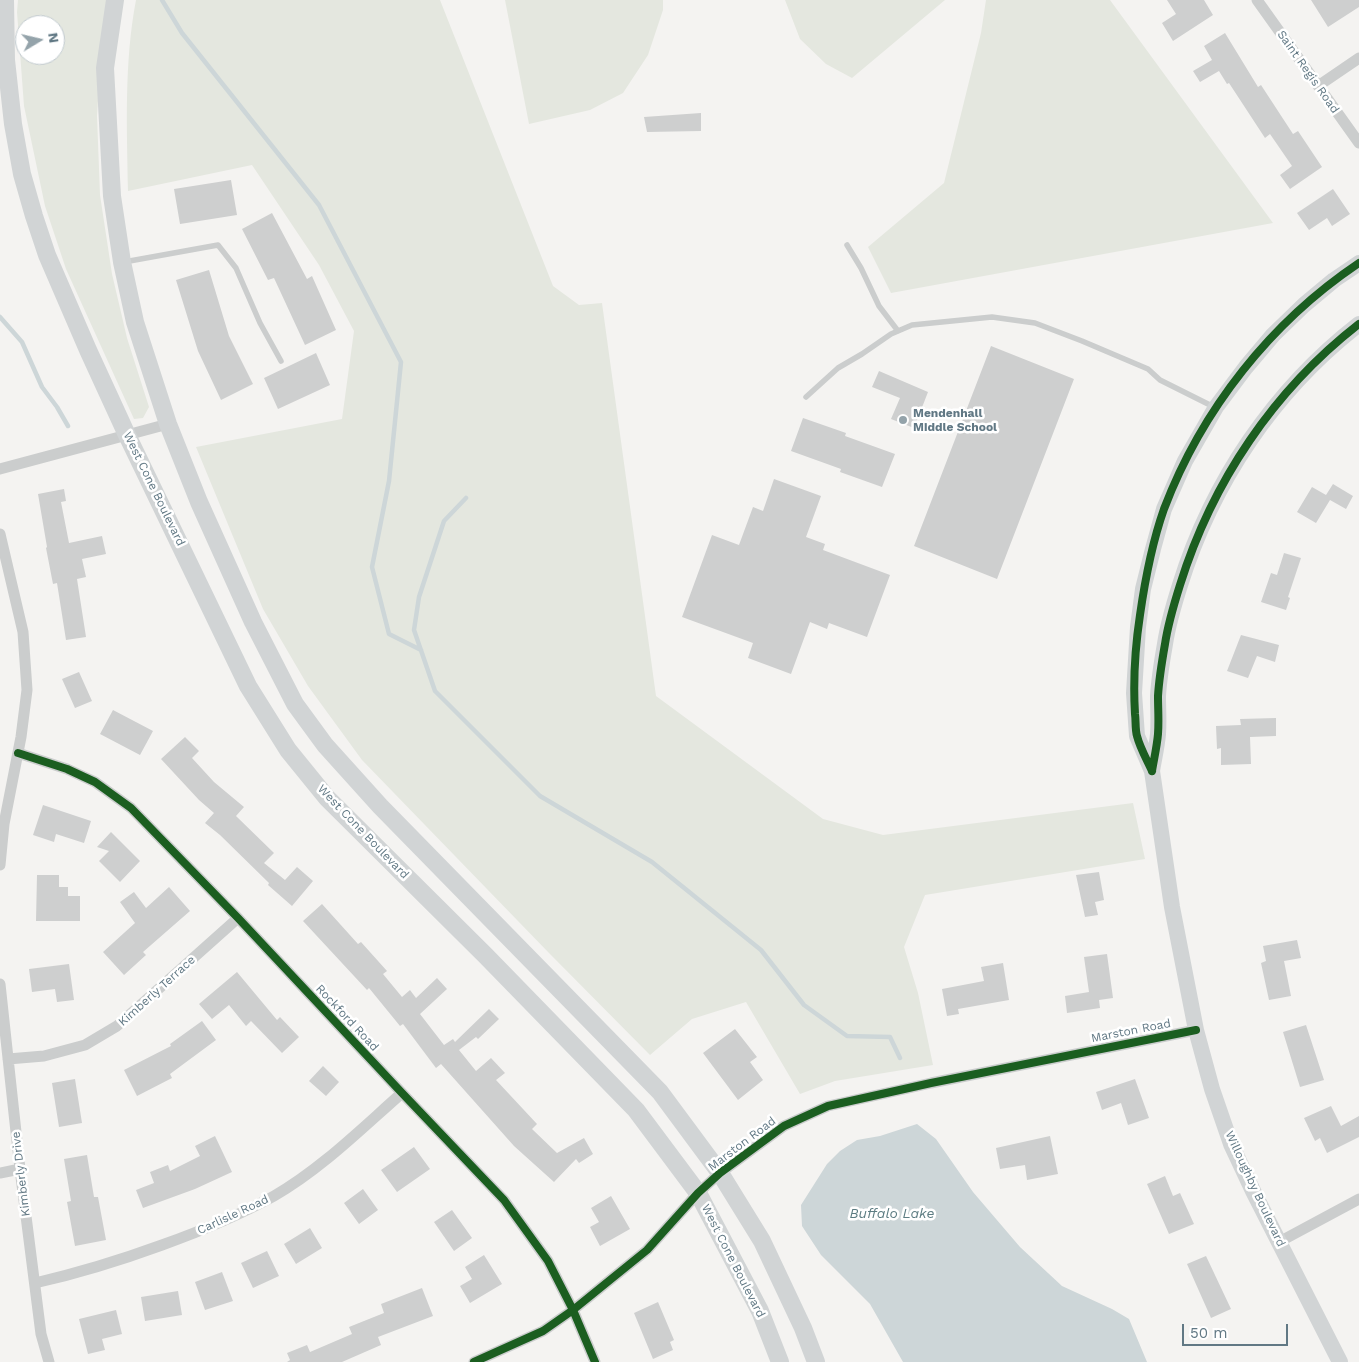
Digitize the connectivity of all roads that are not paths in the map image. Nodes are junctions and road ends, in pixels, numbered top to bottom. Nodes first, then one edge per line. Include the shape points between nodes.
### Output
1 (5, 0) edge
2 (115, 0) edge
3 (1257, 0) edge
4 (1359, 58) edge
5 (1318, 86) junction
6 (1359, 143) edge
7 (847, 245) dead end
8 (122, 262) junction
9 (1359, 263) edge
10 (1359, 324) edge
11 (898, 331) junction
12 (281, 361) dead end
13 (806, 397) dead end
14 (1216, 408) junction
15 (168, 424) junction
16 (127, 435) junction
17 (0, 469) edge
18 (0, 534) edge
19 (18, 753) junction
20 (1152, 771) junction
21 (0, 865) edge
22 (238, 918) junction
23 (0, 984) edge
24 (1196, 1030) junction
25 (8, 1059) junction
26 (402, 1093) junction
27 (20, 1169) junction
28 (0, 1173) edge
29 (720, 1173) junction
30 (698, 1193) junction
31 (1359, 1199) edge
32 (1279, 1242) junction
33 (35, 1283) junction
34 (573, 1310) junction
35 (49, 1362) edge
36 (474, 1362) edge
37 (594, 1362) edge
38 (780, 1362) edge
39 (816, 1362) edge
40 (1340, 1362) edge

1 - 16 main road, West Cone Boulevard via 6,60 22,174 47,255
2 - 8 main road via 104,68 112,196
3 - 5 street, Saint Regis Road
4 - 5 street
5 - 6 street, Saint Regis Road
7 - 11 lane via 879,306
8 - 12 lane via 218,245 236,268
8 - 15 main road via 136,322
9 - 14 street, Willoughby Boulevard via 1311,299 1273,335
10 - 20 street, Willoughby Boulevard via 1306,373 1267,416 1231,468 1196,536 1173,605 1165,642
11 - 13 lane via 838,368
11 - 14 lane via 912,325 992,317 1035,323 1148,369 1160,380
14 - 20 street, Willoughby Boulevard via 1185,461 1164,509 1143,589 1134,693 1137,736
15 - 16 street
15 - 29 main road via 253,622 295,704 325,745 660,1092
16 - 17 street
16 - 30 main road, West Cone Boulevard via 248,686 288,750 327,798 636,1110
18 - 19 street via 23,632 27,690
19 - 21 street via 4,824
19 - 22 street, Rockford Road via 95,782 131,808
20 - 24 street, Willoughby Boulevard via 1172,907
22 - 25 street, Kimberly Terrace via 117,1026 85,1045 44,1056
22 - 26 street, Rockford Road
23 - 25 street, Kimberly Drive
24 - 29 street, Marston Road via 828,1106 784,1126
24 - 32 street, Willoughby Boulevard via 1231,1144
25 - 27 street, Kimberly Drive
26 - 33 street, Carlisle Road via 318,1165 275,1195 207,1228 119,1261
26 - 34 street, Rockford Road via 504,1200 548,1261
27 - 28 street
27 - 33 street, Kimberly Drive
29 - 30 street, Marston Road
29 - 39 main road via 762,1241
30 - 34 street, Marston Road via 647,1250
30 - 38 main road, West Cone Boulevard via 760,1311
31 - 32 street
32 - 40 street, Willoughby Boulevard
33 - 35 street, Kimberly Drive via 41,1334
34 - 36 street, Marston Road via 543,1331
34 - 37 street, Rockford Road

